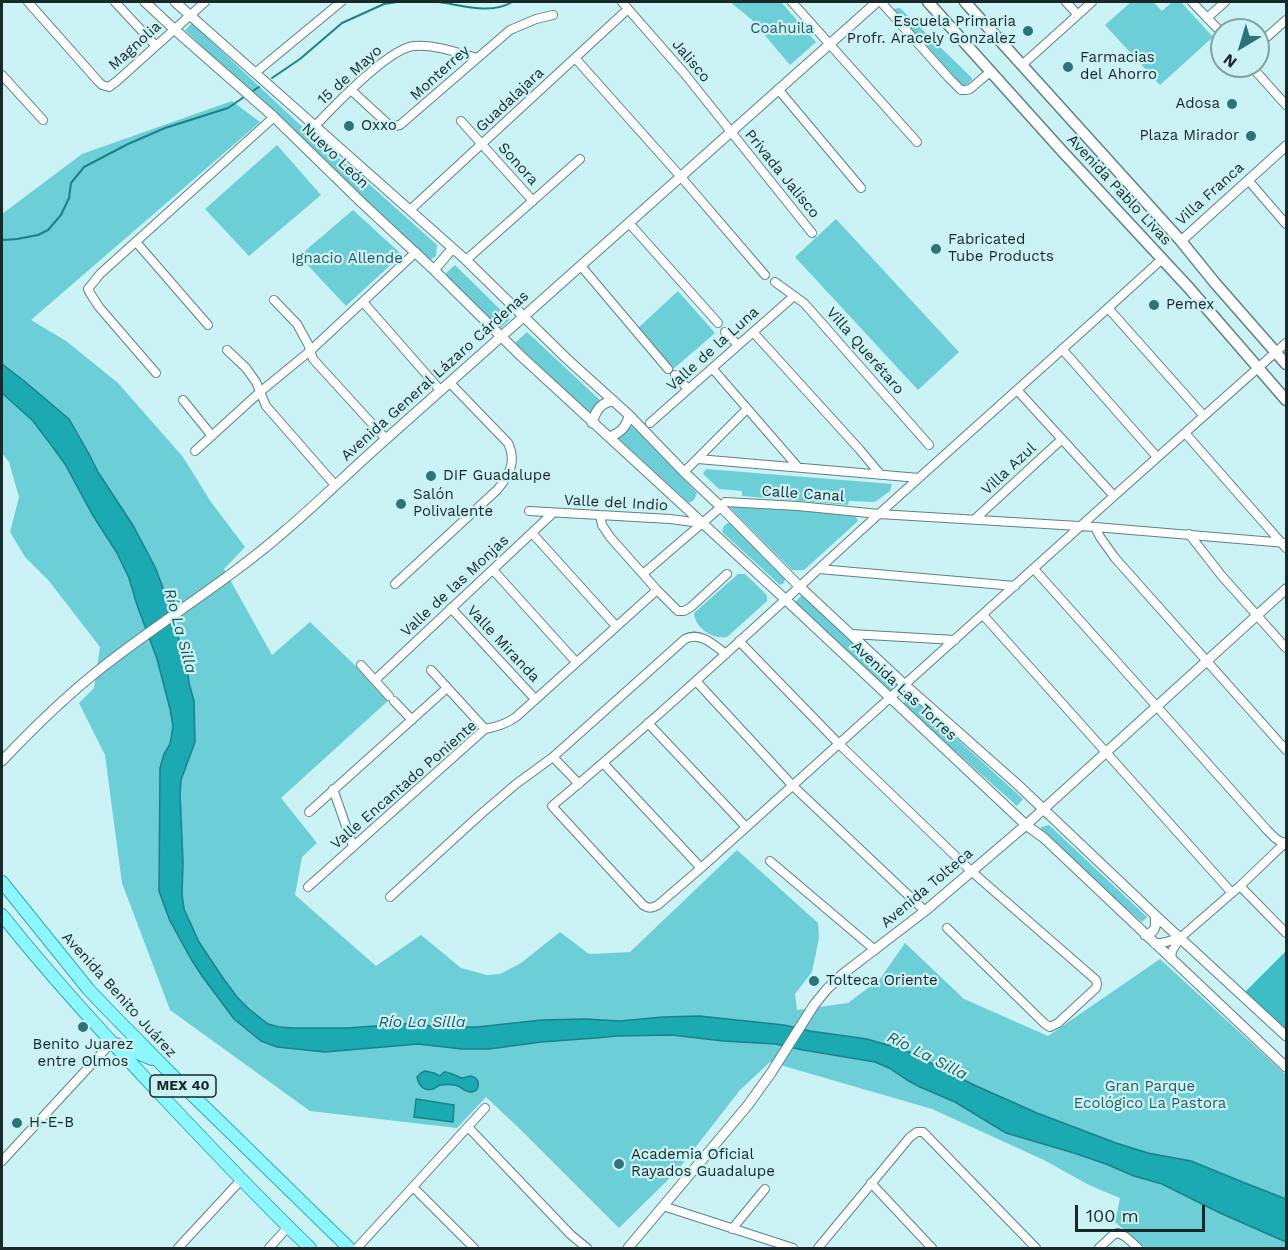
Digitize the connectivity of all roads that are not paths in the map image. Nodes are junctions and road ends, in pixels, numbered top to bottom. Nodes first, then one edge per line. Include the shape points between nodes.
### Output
1 (28, 2) edge
2 (115, 2) edge
3 (145, 2) edge
4 (175, 2) edge
5 (206, 2) edge
6 (341, 2) edge
7 (622, 2) edge
8 (792, 2) edge
9 (879, 2) edge
10 (928, 2) edge
11 (965, 2) edge
12 (1066, 2) edge
13 (1092, 2) edge
14 (1192, 2) edge
15 (1225, 2) edge
16 (628, 9) junction
17 (1077, 14) junction
18 (553, 15) dead end
19 (190, 16) junction
20 (1207, 18) junction
21 (1287, 20) edge
22 (1210, 21) edge
23 (174, 29) junction
24 (1270, 35) edge
25 (830, 44) junction
26 (156, 46) junction
27 (477, 58) junction
28 (575, 58) junction
29 (1022, 65) junction
30 (990, 72) junction
31 (255, 73) junction
32 (3, 78) edge
33 (1263, 78) edge
34 (778, 89) junction
35 (351, 90) junction
36 (1285, 99) edge
37 (274, 117) junction
38 (43, 120) dead end
39 (461, 121) dead end
40 (315, 126) junction
41 (730, 132) junction
42 (917, 142) dead end
43 (482, 144) junction
44 (1287, 146) edge
45 (580, 159) dead end
46 (681, 177) junction
47 (1248, 180) junction
48 (861, 188) dead end
49 (533, 201) junction
50 (410, 210) junction
51 (629, 223) junction
52 (1287, 224) edge
53 (812, 233) dead end
54 (1181, 241) junction
55 (136, 242) junction
56 (452, 249) junction
57 (416, 252) junction
58 (1162, 259) junction
59 (466, 260) junction
60 (581, 266) junction
61 (434, 270) junction
62 (765, 275) dead end
63 (775, 282) dead end
64 (794, 296) junction
65 (274, 300) dead end
66 (363, 302) junction
67 (1108, 308) junction
68 (524, 317) junction
69 (718, 323) dead end
70 (208, 325) dead end
71 (725, 332) dead end
72 (753, 332) junction
73 (502, 336) junction
74 (1287, 343) edge
75 (738, 345) junction
76 (1062, 349) junction
77 (227, 350) dead end
78 (310, 351) junction
79 (1276, 352) junction
80 (1287, 364) edge
81 (712, 368) junction
82 (1259, 368) junction
83 (156, 373) dead end
84 (450, 383) junction
85 (688, 389) junction
86 (1017, 390) junction
87 (441, 391) junction
88 (260, 392) junction
89 (183, 400) dead end
90 (1287, 400) edge
91 (614, 401) junction
92 (747, 409) junction
93 (629, 415) junction
94 (1204, 416) junction
95 (592, 423) junction
96 (650, 423) dead end
97 (1185, 433) junction
98 (212, 436) junction
99 (609, 437) junction
100 (386, 439) junction
101 (1062, 439) junction
102 (929, 445) dead end
103 (195, 451) dead end
104 (1157, 457) junction
105 (698, 459) junction
106 (797, 466) junction
107 (684, 472) junction
108 (880, 474) junction
109 (919, 478) junction
110 (335, 485) junction
111 (1113, 496) junction
112 (723, 504) junction
113 (529, 511) dead end
114 (553, 513) junction
115 (879, 514) junction
116 (600, 516) junction
117 (975, 519) junction
118 (701, 523) junction
119 (1081, 526) junction
120 (1095, 527) junction
121 (532, 533) junction
122 (1189, 534) junction
123 (1285, 544) edge
124 (819, 569) junction
125 (1034, 569) junction
126 (493, 570) junction
127 (643, 574) junction
128 (727, 574) dead end
129 (395, 584) dead end
130 (800, 586) junction
131 (1015, 586) junction
132 (1287, 589) edge
133 (657, 590) junction
134 (786, 600) junction
135 (451, 608) junction
136 (982, 615) junction
137 (1258, 615) junction
138 (616, 626) junction
139 (851, 634) junction
140 (955, 640) junction
141 (739, 641) junction
142 (1287, 648) edge
143 (726, 654) junction
144 (1208, 661) junction
145 (576, 662) junction
146 (361, 665) dead end
147 (431, 669) dead end
148 (375, 680) junction
149 (696, 681) junction
150 (904, 684) junction
151 (447, 688) junction
152 (890, 698) junction
153 (535, 699) junction
154 (1157, 706) junction
155 (412, 720) junction
156 (648, 723) junction
157 (485, 729) junction
158 (839, 744) junction
159 (1287, 750) edge
160 (1106, 752) junction
161 (553, 757) junction
162 (2, 760) edge
163 (603, 763) junction
164 (579, 784) junction
165 (793, 786) junction
166 (333, 789) junction
167 (1043, 808) junction
168 (309, 812) dead end
169 (1026, 825) junction
170 (747, 827) junction
171 (1286, 844) edge
172 (353, 846) junction
173 (770, 861) dead end
174 (701, 868) junction
175 (971, 871) junction
176 (2, 882) edge
177 (1240, 886) junction
178 (308, 887) dead end
179 (1232, 893) junction
180 (390, 897) dead end
181 (925, 911) junction
182 (2, 915) edge
183 (1155, 915) junction
184 (947, 928) dead end
185 (1286, 933) edge
186 (1146, 934) junction
187 (1180, 938) junction
188 (1155, 944) junction
189 (875, 950) junction
190 (1171, 959) junction
191 (1287, 1036) edge
192 (112, 1042) junction
193 (159, 1062) junction
194 (1287, 1067) edge
195 (485, 1108) dead end
196 (468, 1127) junction
197 (2, 1161) edge
198 (241, 1180) junction
199 (870, 1183) junction
200 (413, 1187) junction
201 (765, 1188) dead end
202 (663, 1206) junction
203 (288, 1227) junction
204 (732, 1228) junction
205 (178, 1248) edge
206 (269, 1248) edge
207 (310, 1248) edge
208 (349, 1248) edge
209 (357, 1248) edge
210 (474, 1248) edge
211 (587, 1248) edge
212 (628, 1248) edge
213 (793, 1248) edge
214 (818, 1248) edge
215 (932, 1248) edge
216 (1036, 1248) edge
217 (1099, 1248) edge
218 (1137, 1248) edge

1 - 26 street, Magnolia via 105,87
2 - 26 street
3 - 23 street, Nuevo León
4 - 19 street, Nuevo León
5 - 19 street, Magnolia
6 - 31 street
7 - 16 street
8 - 25 street
9 - 25 street, Avenida General Lázaro Cárdenas
9 - 30 street via 961,90 970,88
10 - 30 main road, Avenida Pablo Livas
11 - 29 main road, Avenida Pablo Livas
12 - 17 street
13 - 17 street
14 - 20 street
15 - 20 street
16 - 28 street, Guadalajara
16 - 41 street, Jalisco
17 - 29 street
18 - 27 street, Monterrey via 510,30
19 - 23 street, Magnolia
19 - 31 street, Nuevo León
20 - 22 street
21 - 24 street
23 - 26 street, Magnolia
23 - 37 street, Nuevo León
25 - 34 street, Avenida General Lázaro Cárdenas
25 - 42 street
27 - 35 street, 15 de Mayo via 429,46 405,47
27 - 35 street, Monterrey via 404,122 394,126
28 - 43 street, Guadalajara
28 - 46 street
29 - 54 main road, Avenida Pablo Livas
30 - 58 main road, Avenida Pablo Livas
31 - 40 street, Nuevo León
32 - 38 street
33 - 36 street
34 - 41 street, Avenida General Lázaro Cárdenas
34 - 48 street
35 - 40 street, 15 de Mayo
37 - 55 street
37 - 57 street, Nuevo León
39 - 43 street, Sonora
40 - 50 street, Nuevo León
41 - 46 street, Avenida General Lázaro Cárdenas
41 - 53 street, Privada Jalisco
43 - 49 street, Sonora
43 - 50 street, Guadalajara
44 - 47 street, Villa Franca
45 - 49 street
46 - 51 street, Avenida General Lázaro Cárdenas
46 - 62 street
47 - 52 street
47 - 54 street, Villa Franca
49 - 59 street
50 - 56 street, Nuevo León
51 - 60 street, Avenida General Lázaro Cárdenas
51 - 69 street
54 - 79 main road, Avenida Pablo Livas
55 - 70 street
55 - 83 street via 88,289
56 - 59 street, Nuevo León
56 - 61 street
57 - 61 street, Nuevo León
57 - 66 street
58 - 67 street
58 - 82 main road, Avenida Pablo Livas
59 - 68 street, Nuevo León
60 - 68 street, Avenida General Lázaro Cárdenas
60 - 85 street
61 - 73 street, Nuevo León
63 - 64 street, Villa Querétaro
64 - 72 street, Valle de la Luna
64 - 102 street, Villa Querétaro
65 - 78 street via 297,324
66 - 78 street
66 - 87 street
67 - 76 street
67 - 94 street
68 - 73 street, Avenida General Lázaro Cárdenas
68 - 91 street, Avenida Las Torres
71 - 75 street
72 - 75 street, Valle de la Luna
72 - 108 street
73 - 84 street, Avenida General Lázaro Cárdenas
73 - 95 street, Avenida Las Torres
74 - 79 street
75 - 81 street, Valle de la Luna
76 - 86 street
76 - 104 street
77 - 88 street via 246,368
78 - 88 street
78 - 100 street
79 - 80 main road, Avenida Pablo Livas
79 - 82 street
81 - 85 street, Valle de la Luna
81 - 92 street
82 - 90 main road, Avenida Pablo Livas
82 - 94 street
84 - 87 street, Avenida General Lázaro Cárdenas
84 - 129 street via 508,443 512,464 497,490
85 - 96 street, Valle de la Luna
86 - 101 street
86 - 109 street
87 - 100 street, Avenida General Lázaro Cárdenas
88 - 98 street
88 - 110 street via 266,406
89 - 98 street
91 - 93 street, Avenida Las Torres
91 - 95 street via 600,407
92 - 105 street
92 - 106 street
93 - 99 street via 623,429
93 - 107 street, Avenida Las Torres
94 - 97 street
95 - 99 street, Avenida Las Torres
97 - 104 street
97 - 123 street
98 - 103 street
99 - 118 street, Avenida Las Torres
100 - 110 street, Avenida General Lázaro Cárdenas
101 - 111 street
101 - 117 street, Villa Azul
104 - 111 street
105 - 106 street
105 - 107 street
106 - 108 street
107 - 112 street, Avenida Las Torres
108 - 109 street
109 - 115 street
110 - 162 street, Avenida General Lázaro Cárdenas via 284,532 66,697
111 - 119 street
112 - 115 street, Calle Canal
112 - 118 street
112 - 130 street, Avenida Las Torres
113 - 114 street, Valle del Indio
114 - 116 street, Valle del Indio
114 - 121 street, Valle de las Monjas
115 - 117 street, Calle Canal
115 - 124 street
116 - 118 street, Valle del Indio
116 - 127 street via 610,537
117 - 119 street, Calle Canal
118 - 127 street
118 - 134 street, Avenida Las Torres
119 - 120 street, Calle Canal
119 - 125 street
120 - 122 street, Calle Canal
120 - 144 street via 1115,558
121 - 126 street, Valle de las Monjas
121 - 138 street
122 - 123 street, Calle Canal
122 - 137 street
124 - 130 street
124 - 131 street
125 - 131 street
125 - 154 street
126 - 135 street, Valle de las Monjas
126 - 145 street
127 - 133 street
128 - 133 street via 691,607 681,611
130 - 134 street
130 - 139 street, Avenida Las Torres
131 - 136 street
132 - 137 street, Avenida Tolteca
133 - 138 street, Valle Encantado Poniente
134 - 141 street
134 - 152 street, Avenida Las Torres
135 - 148 street, Valle de las Monjas
135 - 153 street, Valle Miranda
136 - 140 street
136 - 160 street
137 - 142 street
137 - 144 street, Avenida Tolteca
138 - 145 street, Valle Encantado Poniente
139 - 140 street
139 - 150 street, Avenida Las Torres
140 - 150 street
141 - 143 street
141 - 158 street
143 - 149 street
143 - 161 street via 693,636 681,643
144 - 154 street, Avenida Tolteca
144 - 159 street
145 - 153 street, Valle Encantado Poniente
146 - 148 street
147 - 151 street
148 - 155 street
149 - 156 street
149 - 165 street
150 - 152 street
150 - 167 street, Avenida Las Torres
151 - 155 street
151 - 157 street
152 - 158 street
152 - 169 street, Avenida Las Torres
153 - 157 street, Valle Encantado Poniente via 507,723
154 - 160 street, Avenida Tolteca
154 - 171 street via 1267,830
155 - 166 street
156 - 163 street
156 - 170 street
157 - 172 street, Valle Encantado Poniente
158 - 165 street
158 - 175 street
160 - 167 street, Avenida Tolteca
160 - 179 street
161 - 164 street
161 - 180 street via 489,807
163 - 164 street
163 - 174 street
164 - 174 street via 552,806 648,908 658,905
165 - 170 street
165 - 181 street
166 - 168 street
166 - 172 street
167 - 169 street, Avenida Tolteca
167 - 183 street, Avenida Las Torres
169 - 175 street, Avenida Tolteca
169 - 186 street, Avenida Las Torres
170 - 174 street
171 - 177 street
172 - 178 street, Valle Encantado Poniente
173 - 189 street
175 - 181 street, Avenida Tolteca
175 - 184 street via 1096,980 1096,988 1050,1027
176 - 193 main road, Avenida Benito Juárez / MEX 40 via 90,990
177 - 179 street
177 - 185 street
179 - 187 street
181 - 189 street, Avenida Tolteca
182 - 192 main road, MEX 40
183 - 186 street via 1156,928
183 - 187 street, Avenida Las Torres
186 - 188 street, Avenida Las Torres
187 - 188 street
187 - 190 street
187 - 191 street, Avenida Las Torres
188 - 190 street, Avenida Las Torres
189 - 202 street, Avenida Tolteca via 836,981 814,1005 748,1105
190 - 194 street, Avenida Las Torres
192 - 193 main road
192 - 197 street
192 - 198 main road, MEX 40
193 - 208 main road, Avenida Benito Juárez / MEX 40
195 - 196 street
196 - 200 street
196 - 211 street
198 - 203 main road, MEX 40
198 - 205 street
199 - 214 street
199 - 215 street
199 - 216 street via 910,1137 923,1132
200 - 209 street
200 - 210 street
201 - 204 street
202 - 204 street
202 - 212 street, Avenida Tolteca
203 - 206 street
203 - 207 main road, MEX 40
204 - 213 street
217 - 218 street via 1118,1233

